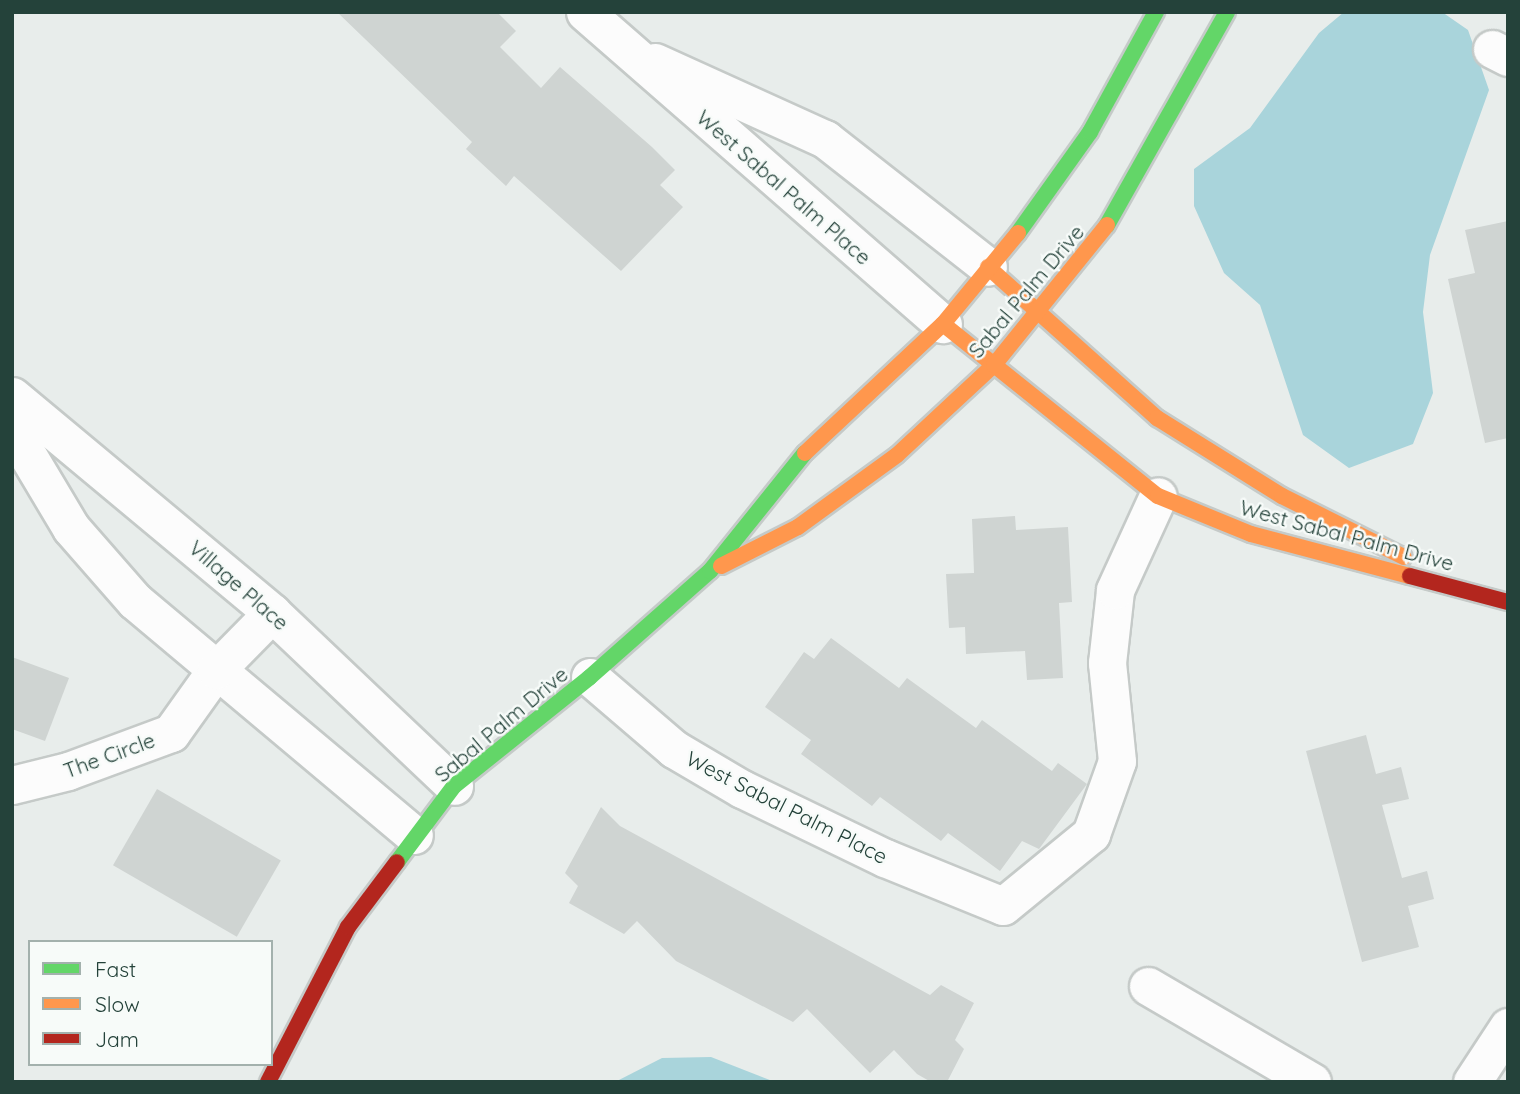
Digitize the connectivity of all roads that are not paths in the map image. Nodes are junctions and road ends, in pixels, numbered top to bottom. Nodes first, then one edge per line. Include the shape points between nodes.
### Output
1 (585, 12) edge
2 (1156, 12) edge
3 (1227, 12) edge
4 (625, 49) junction
5 (988, 267) junction
6 (1040, 313) junction
7 (943, 324) junction
8 (994, 365) junction
9 (12, 396) edge
10 (12, 429) edge
11 (1158, 496) junction
12 (710, 571) junction
13 (1469, 590) junction
14 (1508, 602) edge
15 (272, 613) junction
16 (216, 670) junction
17 (590, 677) junction
18 (12, 785) edge
19 (454, 786) junction
20 (414, 835) junction
21 (1148, 986) dead end
22 (1508, 1027) edge
23 (268, 1082) edge
24 (1312, 1082) edge
25 (1472, 1082) edge

1 - 4 street, West Sabal Palm Place
2 - 5 street, Sabal Palm Drive via 1090,132 1039,208
3 - 6 street, Sabal Palm Drive via 1110,221
4 - 5 street, West Sabal Palm Place via 825,139
4 - 7 street, West Sabal Palm Place
5 - 6 street, West Sabal Palm Drive
5 - 7 street, Sabal Palm Drive
6 - 8 street, Sabal Palm Drive
6 - 13 street, West Sabal Palm Drive via 1157,418 1282,496
7 - 8 street, West Sabal Palm Drive
7 - 12 street, Sabal Palm Drive via 813,443
8 - 11 street, West Sabal Palm Drive
8 - 12 street, Sabal Palm Drive via 897,454 809,519
9 - 15 street, Village Place
10 - 16 street via 71,528 135,601
11 - 13 street, West Sabal Palm Drive via 1251,534
11 - 17 street, West Sabal Palm Place via 1115,590 1107,663 1117,761 1091,835 1003,906 885,858 742,789 674,750
12 - 17 street, Sabal Palm Drive
13 - 14 street, West Sabal Palm Drive
15 - 16 street, The Circle
15 - 19 street, Village Place
16 - 18 street, The Circle via 171,733 68,771
16 - 20 street
17 - 19 street, Sabal Palm Drive
19 - 20 street, Sabal Palm Drive
20 - 23 street, Sabal Palm Drive via 348,927
21 - 24 street
22 - 25 street

